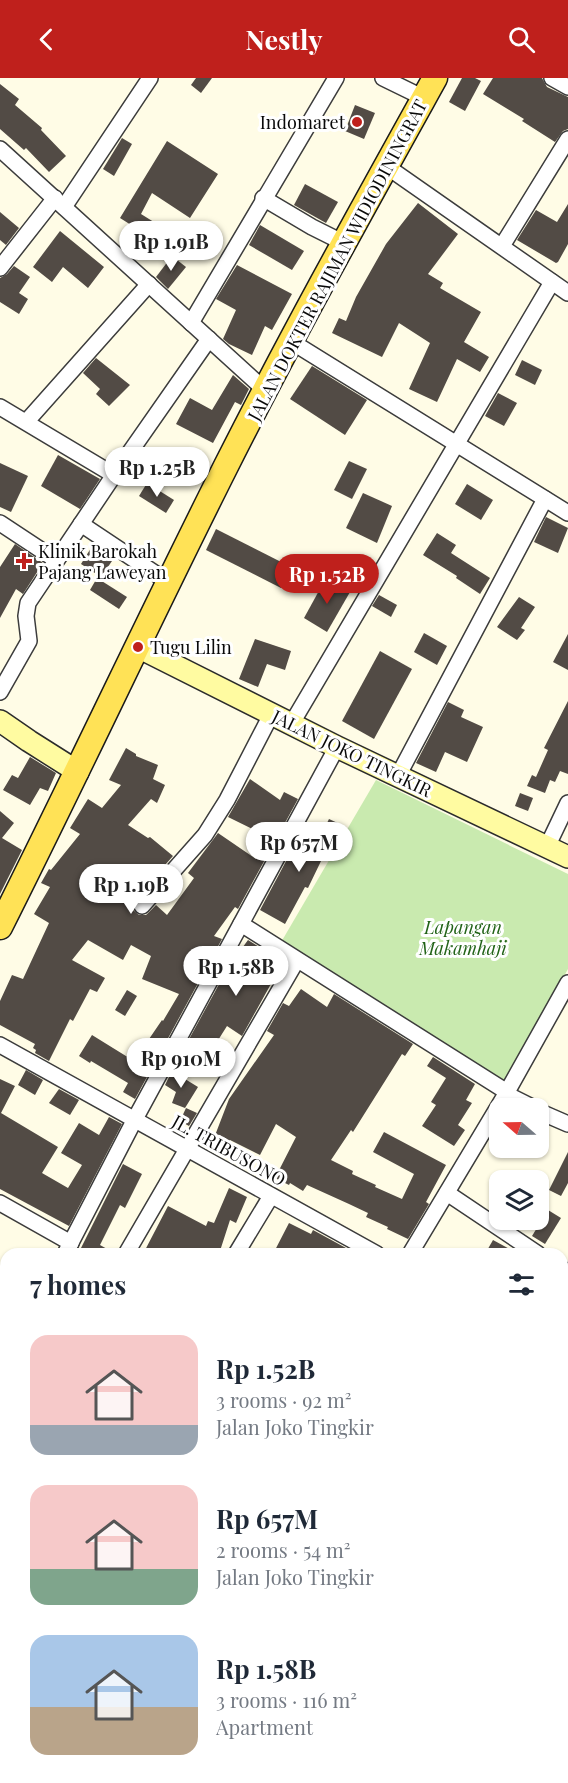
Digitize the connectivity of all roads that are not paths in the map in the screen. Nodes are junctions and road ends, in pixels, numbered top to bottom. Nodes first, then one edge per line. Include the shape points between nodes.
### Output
1 (150, 78) edge
2 (336, 78) edge
3 (383, 78) edge
4 (552, 78) edge
5 (568, 87) edge
6 (430, 88) edge
7 (568, 139) edge
8 (0, 149) edge
9 (386, 166) junction
10 (263, 198) junction
11 (59, 202) junction
12 (344, 243) junction
13 (502, 246) junction
14 (0, 268) edge
15 (552, 282) junction
16 (148, 284) junction
17 (568, 293) edge
18 (191, 323) junction
19 (208, 339) junction
20 (292, 342) junction
21 (266, 391) junction
22 (0, 407) edge
23 (27, 421) junction
24 (455, 443) junction
25 (114, 475) junction
26 (545, 499) junction
27 (568, 513) edge
28 (0, 524) edge
29 (81, 524) junction
30 (56, 560) junction
31 (168, 582) junction
32 (138, 647) junction
33 (0, 692) edge
34 (272, 714) junction
35 (0, 720) edge
36 (292, 723) junction
37 (337, 747) junction
38 (78, 772) junction
39 (398, 776) junction
40 (568, 803) edge
41 (547, 847) junction
42 (568, 856) edge
43 (142, 906) dead end
44 (241, 924) junction
45 (0, 927) edge
46 (297, 960) junction
47 (568, 983) edge
48 (0, 1045) edge
49 (506, 1093) junction
50 (515, 1098) edge
51 (549, 1116) edge
52 (135, 1119) junction
53 (568, 1124) edge
54 (187, 1149) junction
55 (447, 1193) junction
56 (271, 1196) junction
57 (0, 1203) edge
58 (68, 1248) edge
59 (129, 1248) edge
60 (240, 1248) edge
61 (366, 1248) edge
62 (414, 1248) edge
63 (529, 1248) edge

1 - 11 street
2 - 10 street
3 - 6 street
4 - 5 street
6 - 9 main road, JALAN DOKTER RAJIMAN WIDIODININGRAT
7 - 13 street
8 - 11 street
9 - 12 main road, JALAN DOKTER RAJIMAN WIDIODININGRAT
9 - 13 street
10 - 12 street
10 - 18 street
11 - 14 street
11 - 16 street
12 - 20 main road, JALAN DOKTER RAJIMAN WIDIODININGRAT
13 - 15 street
15 - 17 street
15 - 24 street
16 - 18 street
16 - 23 street
18 - 19 street
19 - 21 street
19 - 25 street
20 - 21 main road, JALAN DOKTER RAJIMAN WIDIODININGRAT
20 - 24 street
21 - 31 main road, JALAN DOKTER RAJIMAN WIDIODININGRAT
22 - 23 street
23 - 25 street
24 - 26 street
24 - 36 street
25 - 29 street
26 - 27 street
26 - 39 street
28 - 30 street
29 - 30 street
29 - 31 street
30 - 33 street via 28,603 29,640
31 - 32 main road, JALAN DOKTER RAJIMAN WIDIODININGRAT
32 - 34 main road, JALAN JOKO TINGKIR
32 - 38 main road, JALAN DOKTER RAJIMAN WIDIODININGRAT
34 - 36 main road, JALAN JOKO TINGKIR
34 - 43 street via 205,835
35 - 38 main road
36 - 37 main road, JALAN JOKO TINGKIR
37 - 39 main road, JALAN JOKO TINGKIR
37 - 44 street
38 - 45 main road, JALAN DOKTER RAJIMAN WIDIODININGRAT
39 - 41 main road, JALAN JOKO TINGKIR
40 - 41 street
41 - 42 main road, JALAN JOKO TINGKIR
44 - 46 street
44 - 52 street
46 - 49 street
46 - 54 street
47 - 49 street
48 - 52 street, JL. TRIBUSONO
49 - 50 street
49 - 55 street
51 - 53 street
52 - 54 street, JL. TRIBUSONO
52 - 58 street
54 - 56 street, JL. TRIBUSONO
54 - 59 street
55 - 62 street
55 - 63 street
56 - 60 street
56 - 61 street, JL. TRIBUSONO
57 - 58 street

